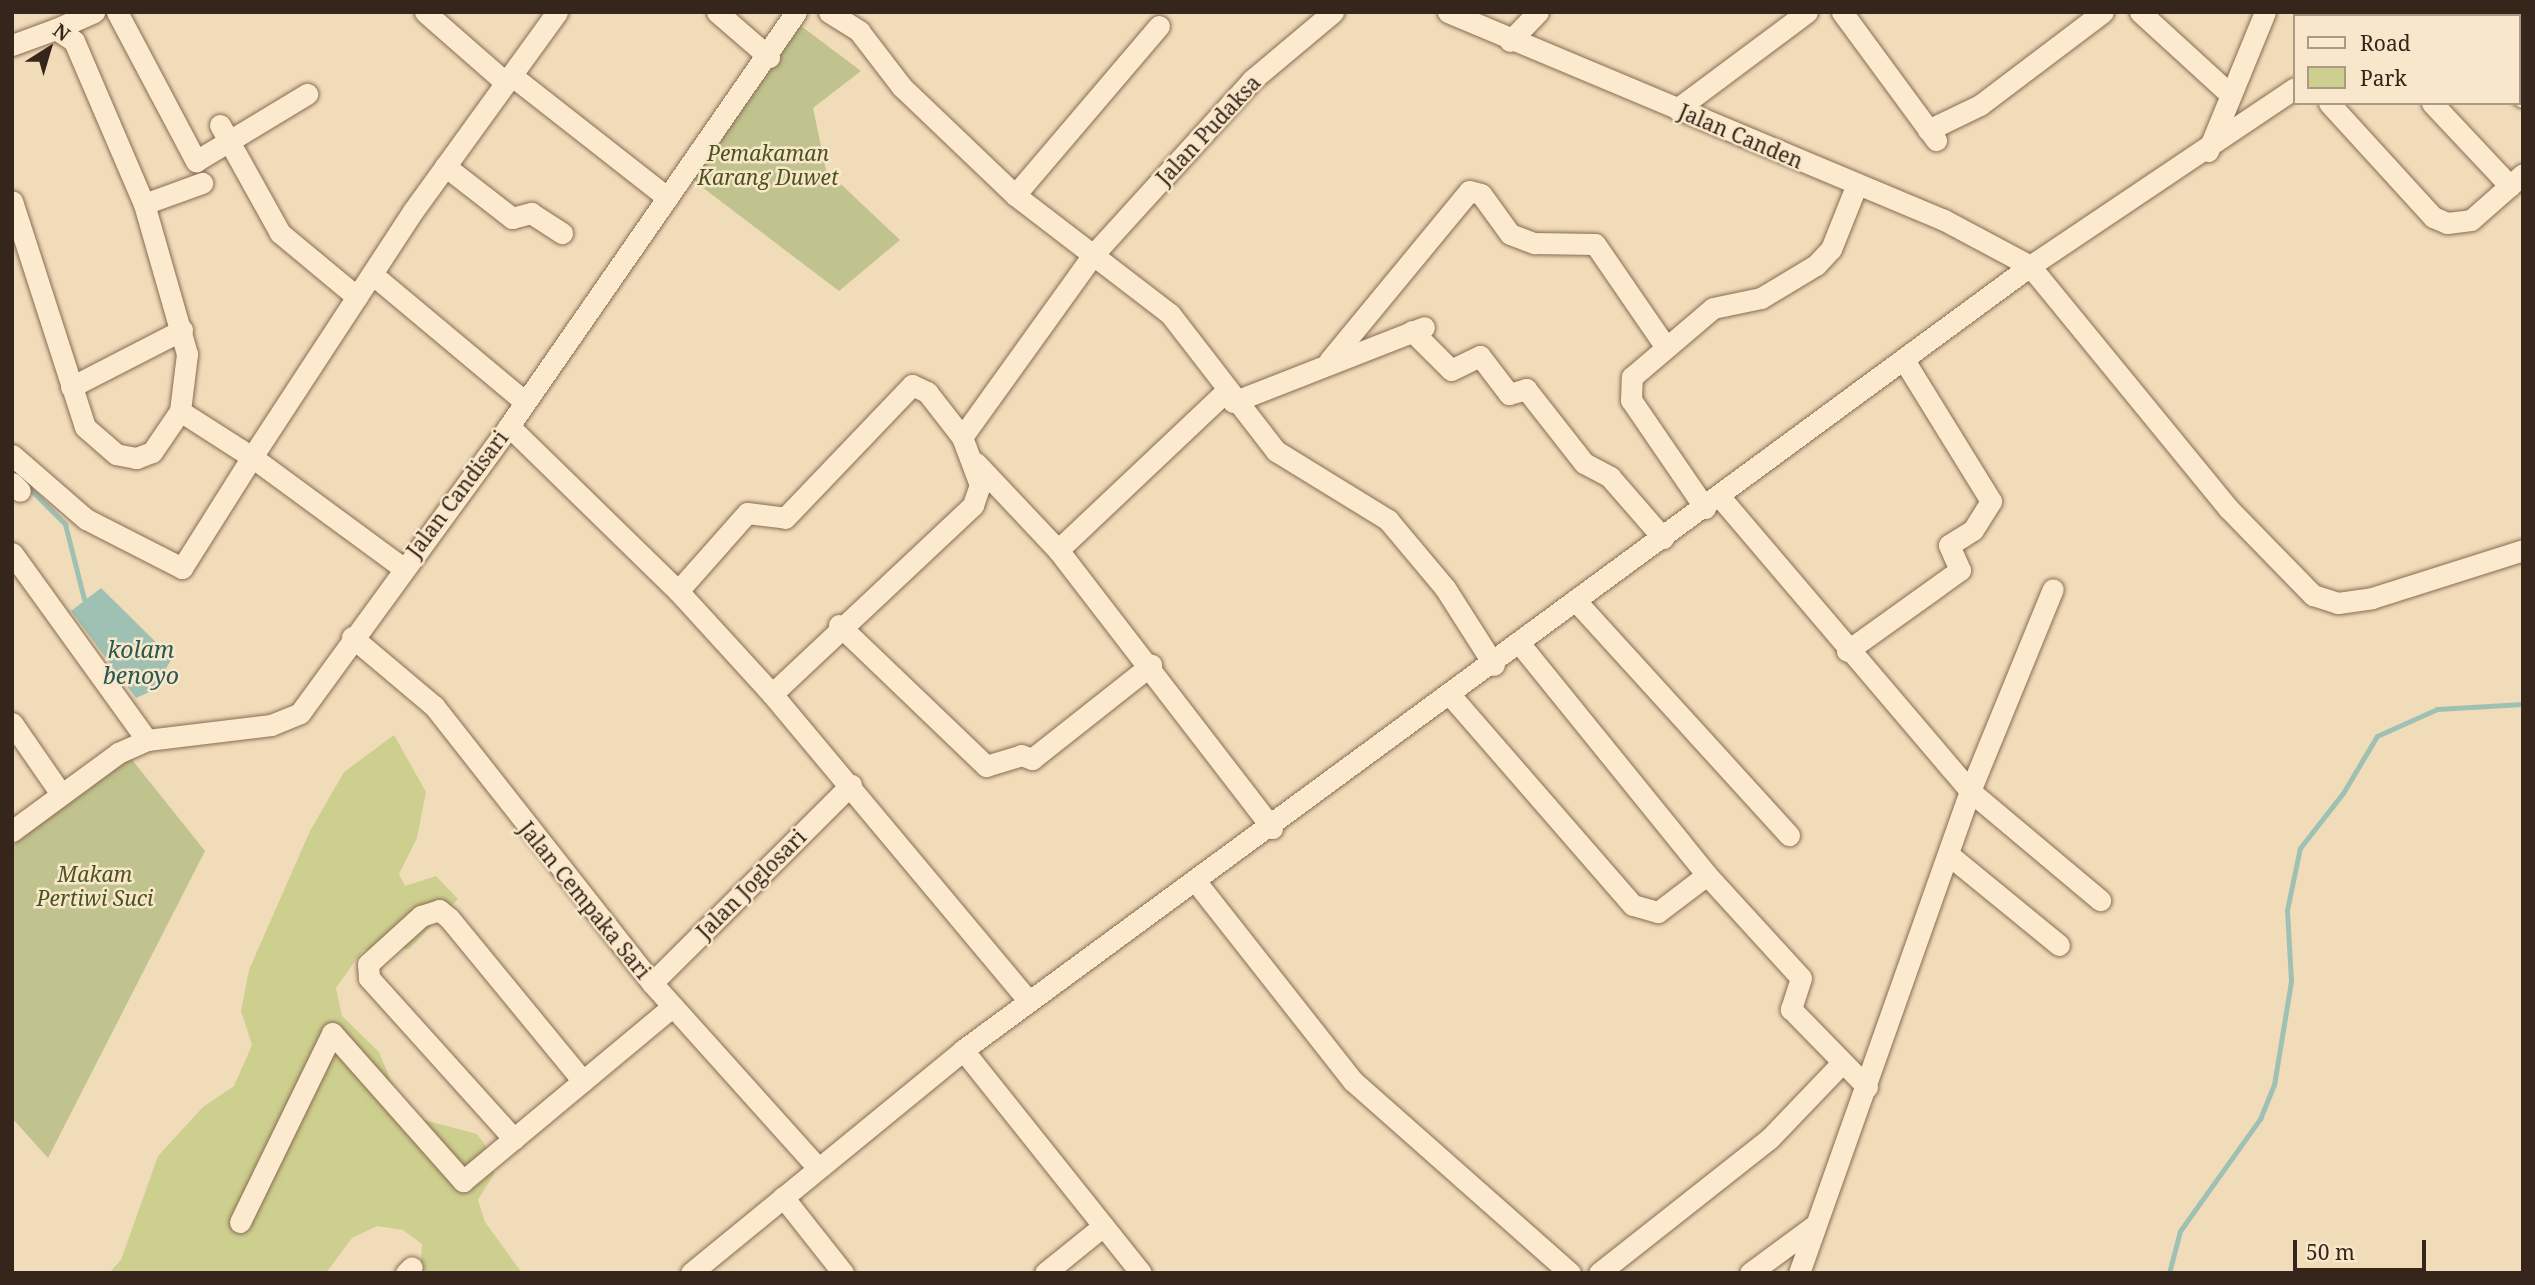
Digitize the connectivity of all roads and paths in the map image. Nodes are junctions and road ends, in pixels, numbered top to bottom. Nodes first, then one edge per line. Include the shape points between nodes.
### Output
1 (94, 12) edge
2 (117, 12) edge
3 (425, 12) edge
4 (557, 12) edge
5 (717, 12) edge
6 (796, 12) edge
7 (829, 12) edge
8 (1333, 12) edge
9 (1448, 12) edge
10 (1538, 12) edge
11 (1807, 12) edge
12 (1842, 12) edge
13 (2103, 12) edge
14 (2140, 12) edge
15 (2265, 12) edge
16 (1159, 26) dead end
17 (56, 29) junction
18 (1510, 41) junction
19 (12, 45) edge
20 (769, 57) junction
21 (508, 78) junction
22 (2294, 89) edge
23 (307, 94) dead end
24 (2231, 95) junction
25 (2331, 105) edge
26 (2433, 105) edge
27 (1677, 109) junction
28 (220, 125) dead end
29 (230, 145) junction
30 (2208, 151) junction
31 (445, 166) junction
32 (2516, 180) edge
33 (202, 183) dead end
34 (1857, 184) junction
35 (1015, 195) junction
36 (668, 198) junction
37 (12, 201) edge
38 (144, 204) junction
39 (562, 233) dead end
40 (1092, 256) junction
41 (2030, 266) junction
42 (372, 274) junction
43 (357, 297) junction
44 (182, 330) junction
45 (1665, 346) junction
46 (1329, 361) junction
47 (1905, 362) junction
48 (71, 387) junction
49 (1230, 396) junction
50 (525, 402) junction
51 (180, 411) junction
52 (509, 426) junction
53 (962, 437) junction
54 (12, 455) edge
55 (251, 457) junction
56 (974, 461) junction
57 (1713, 503) junction
58 (1663, 538) junction
59 (1058, 550) junction
60 (2523, 550) edge
61 (12, 553) edge
62 (402, 567) junction
63 (2053, 589) dead end
64 (678, 591) junction
65 (1575, 600) junction
66 (839, 625) junction
67 (352, 637) junction
68 (1520, 644) junction
69 (1847, 651) junction
70 (1151, 665) junction
71 (1494, 665) junction
72 (772, 694) junction
73 (1451, 696) junction
74 (12, 723) edge
75 (147, 740) junction
76 (851, 785) junction
77 (1970, 791) junction
78 (61, 794) junction
79 (1272, 828) junction
80 (12, 831) edge
81 (1789, 835) dead end
82 (1949, 855) junction
83 (1707, 875) junction
84 (1197, 883) junction
85 (2100, 900) dead end
86 (2059, 945) dead end
87 (652, 983) junction
88 (1029, 1002) junction
89 (673, 1006) junction
90 (963, 1050) junction
91 (1840, 1065) junction
92 (583, 1081) junction
93 (1867, 1087) junction
94 (514, 1139) junction
95 (817, 1167) junction
96 (783, 1197) junction
97 (240, 1222) dead end
98 (1815, 1225) junction
99 (1102, 1226) junction
100 (691, 1273) edge
101 (843, 1273) edge
102 (1045, 1273) edge
103 (1141, 1273) edge
104 (1570, 1273) edge
105 (1599, 1273) edge
106 (1750, 1273) edge
107 (1799, 1273) edge

1 - 17 street
2 - 29 street via 162,89 190,158 196,161
3 - 21 street
4 - 21 street
5 - 20 street
6 - 20 street, Jalan Candisari
7 - 35 street via 859,31 902,87
8 - 40 street, Jalan Pudaksa via 1252,80
9 - 18 street, Jalan Canden
10 - 18 street
11 - 27 street
12 - 13 street via 1932,136
14 - 24 street
15 - 24 street
16 - 35 street
17 - 19 street
17 - 38 street via 74,41
18 - 27 street, Jalan Canden
20 - 36 street, Jalan Candisari
21 - 31 street
21 - 36 street
22 - 30 street
23 - 29 street
24 - 30 street
25 - 32 street via 2433,217 2459,224 2471,220
26 - 32 street
27 - 34 street, Jalan Canden
28 - 29 street
29 - 43 street via 280,233
30 - 41 street
31 - 39 street via 512,218 531,213
31 - 42 street
33 - 38 street
34 - 41 street, Jalan Canden
34 - 45 street via 1821,261 1770,294 1713,308
35 - 40 street
36 - 50 street, Jalan Candisari
37 - 48 street
38 - 44 street
40 - 49 street via 1170,314
40 - 53 street, Jalan Pudaksa
41 - 47 street
41 - 60 street via 2228,508 2313,595 2338,603 2372,598
42 - 43 street
42 - 50 street
43 - 55 street
44 - 48 street
44 - 51 street via 187,354
45 - 46 street via 1595,244 1534,243 1510,234 1481,194 1469,191
45 - 57 street via 1634,373 1629,396
46 - 49 street
46 - 58 street via 1419,329 1451,370 1479,356 1509,394 1526,389 1584,463 1610,477
47 - 57 street
47 - 69 street via 1991,501 1973,530 1949,545 1961,570
48 - 51 street via 85,427 116,454 136,458 152,452
49 - 59 street
49 - 71 street via 1276,451 1388,520 1445,588
50 - 52 street, Jalan Candisari
51 - 55 street
52 - 62 street, Jalan Candisari
52 - 64 street
53 - 56 street
53 - 64 street via 928,392 912,385 785,518 762,510 747,513
54 - 55 street via 86,519 180,568
55 - 62 street
56 - 59 street
56 - 66 street via 980,485 973,505
57 - 58 street
57 - 69 street
58 - 65 street
59 - 70 street
61 - 75 street
62 - 67 street, Jalan Candisari
63 - 77 street
64 - 72 street
65 - 68 street
65 - 81 street
66 - 70 street via 986,766 1021,755 1031,759
66 - 72 street
67 - 75 street, Jalan Candisari via 287,722
67 - 87 street, Jalan Cempaka Sari via 434,706
68 - 71 street
68 - 83 street
69 - 77 street
70 - 79 street
71 - 73 street
72 - 76 street
73 - 79 street
73 - 83 street via 1633,905 1658,912
74 - 78 street
75 - 78 street, Jalan Candisari
76 - 87 street, Jalan Joglosari
76 - 88 street
77 - 82 street
77 - 85 street
78 - 80 street, Jalan Candisari
79 - 84 street
82 - 86 street
82 - 93 street
83 - 91 street via 1801,978 1791,1009
84 - 88 street
84 - 104 street via 1353,1081
87 - 89 street, Jalan Cempaka Sari
88 - 90 street
89 - 92 street
89 - 95 street, Jalan Cempaka Sari
90 - 95 street
90 - 99 street
91 - 93 street
91 - 105 street via 1770,1138
92 - 94 street
92 - 94 street via 449,918 439,910 421,916 368,964 369,978
93 - 98 street
94 - 97 street via 463,1181 331,1033
95 - 96 street
96 - 100 street
96 - 101 street
98 - 106 street
98 - 107 street
99 - 102 street
99 - 103 street

